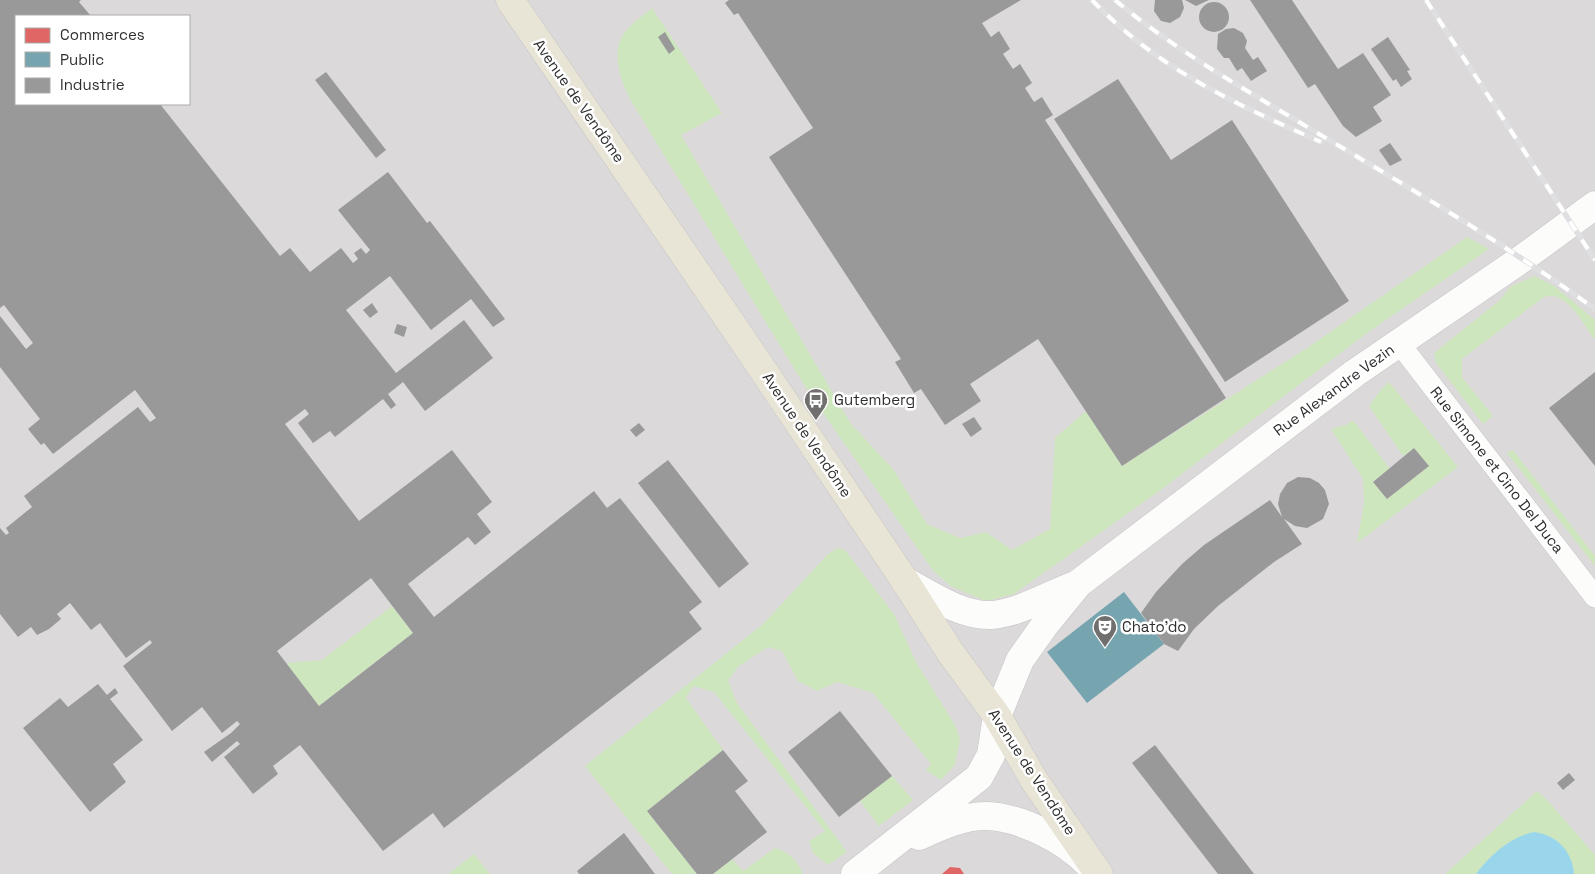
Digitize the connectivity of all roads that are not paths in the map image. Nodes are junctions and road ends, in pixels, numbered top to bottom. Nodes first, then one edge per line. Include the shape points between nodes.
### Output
1 (510, 0) edge
2 (1595, 205) edge
3 (1399, 343) junction
4 (905, 581) junction
5 (1079, 583) junction
6 (1595, 597) edge
7 (997, 716) junction
8 (885, 850) junction
9 (855, 874) edge
10 (1098, 874) edge

1 - 4 main road, Avenue de Vendôme
2 - 3 street, Rue Alexandre Vezin
3 - 5 street, Rue Alexandre Vezin via 1348,378
3 - 6 street, Rue Simone et Cino Del Duca
4 - 5 street, Rue Alexandre Vezin via 955,608 990,615 1007,613
4 - 7 main road, Avenue de Vendôme
5 - 7 street, Rue Alexandre Vezin via 1020,660
7 - 8 street, Rue Alexandre Vezin via 991,755 979,777
7 - 10 main road, Avenue de Vendôme via 1034,780
8 - 9 street, Rue Alexandre Vezin
8 - 10 street via 952,822 984,816 1016,820 1049,836 1087,862

